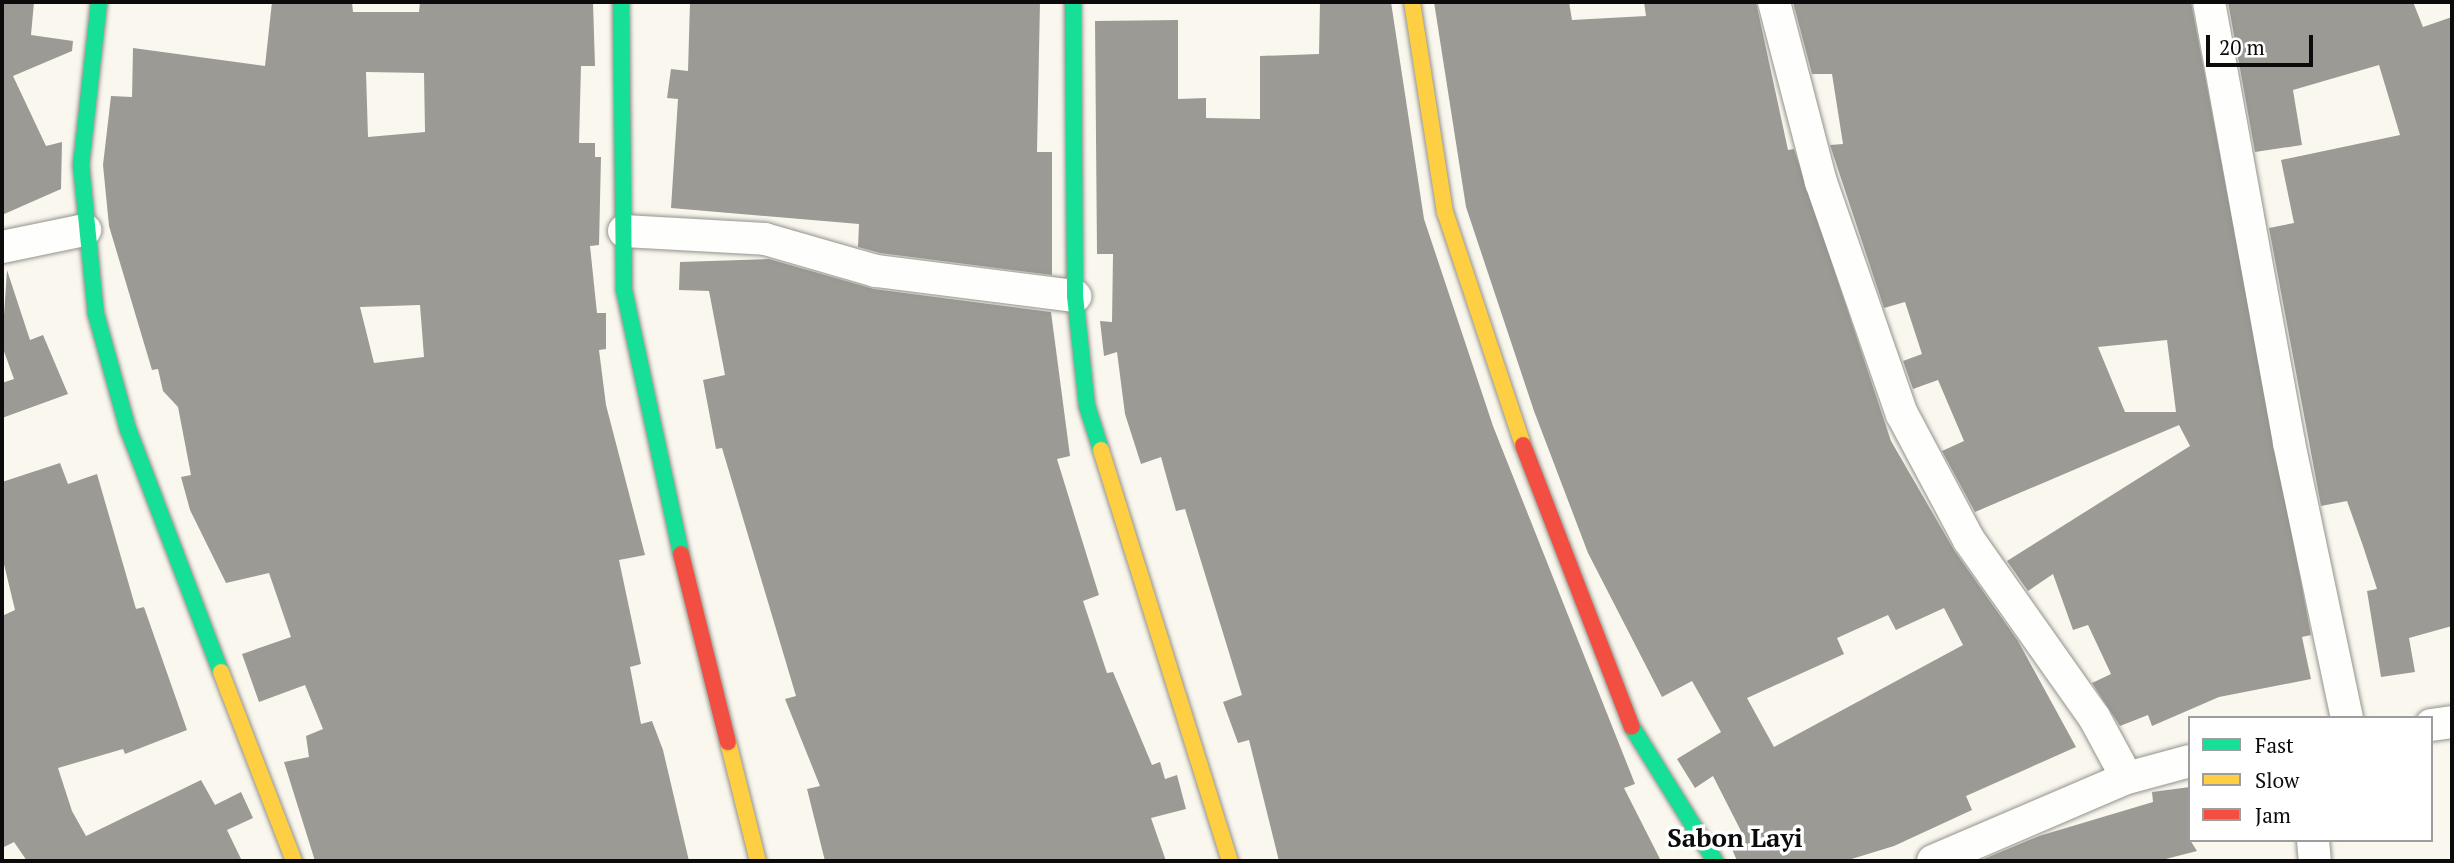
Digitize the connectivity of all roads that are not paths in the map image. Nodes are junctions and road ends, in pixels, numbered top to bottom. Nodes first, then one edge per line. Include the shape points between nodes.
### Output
1 (99, 2) edge
2 (621, 2) edge
3 (1073, 2) edge
4 (1412, 2) edge
5 (1774, 2) edge
6 (2209, 2) edge
7 (85, 230) junction
8 (624, 231) junction
9 (2, 247) edge
10 (1075, 296) junction
11 (2347, 716) edge
12 (2452, 722) edge
13 (2433, 725) edge
14 (2188, 762) edge
15 (2127, 778) junction
16 (2313, 842) edge
17 (294, 861) edge
18 (758, 861) edge
19 (1230, 861) edge
20 (1715, 861) edge
21 (1933, 861) edge
22 (2315, 861) edge

1 - 7 street via 81,165
2 - 8 street
3 - 10 street
4 - 20 street via 1445,212 1513,418 1630,724
5 - 15 street via 1821,182 1902,414 1969,540 2094,717
6 - 11 street via 2289,443
7 - 9 street
7 - 17 street via 96,314 128,429
8 - 10 street via 765,239 876,271
8 - 18 street via 624,290 646,413
10 - 19 street via 1087,406
12 - 13 street
14 - 15 street
15 - 21 street
16 - 22 street

